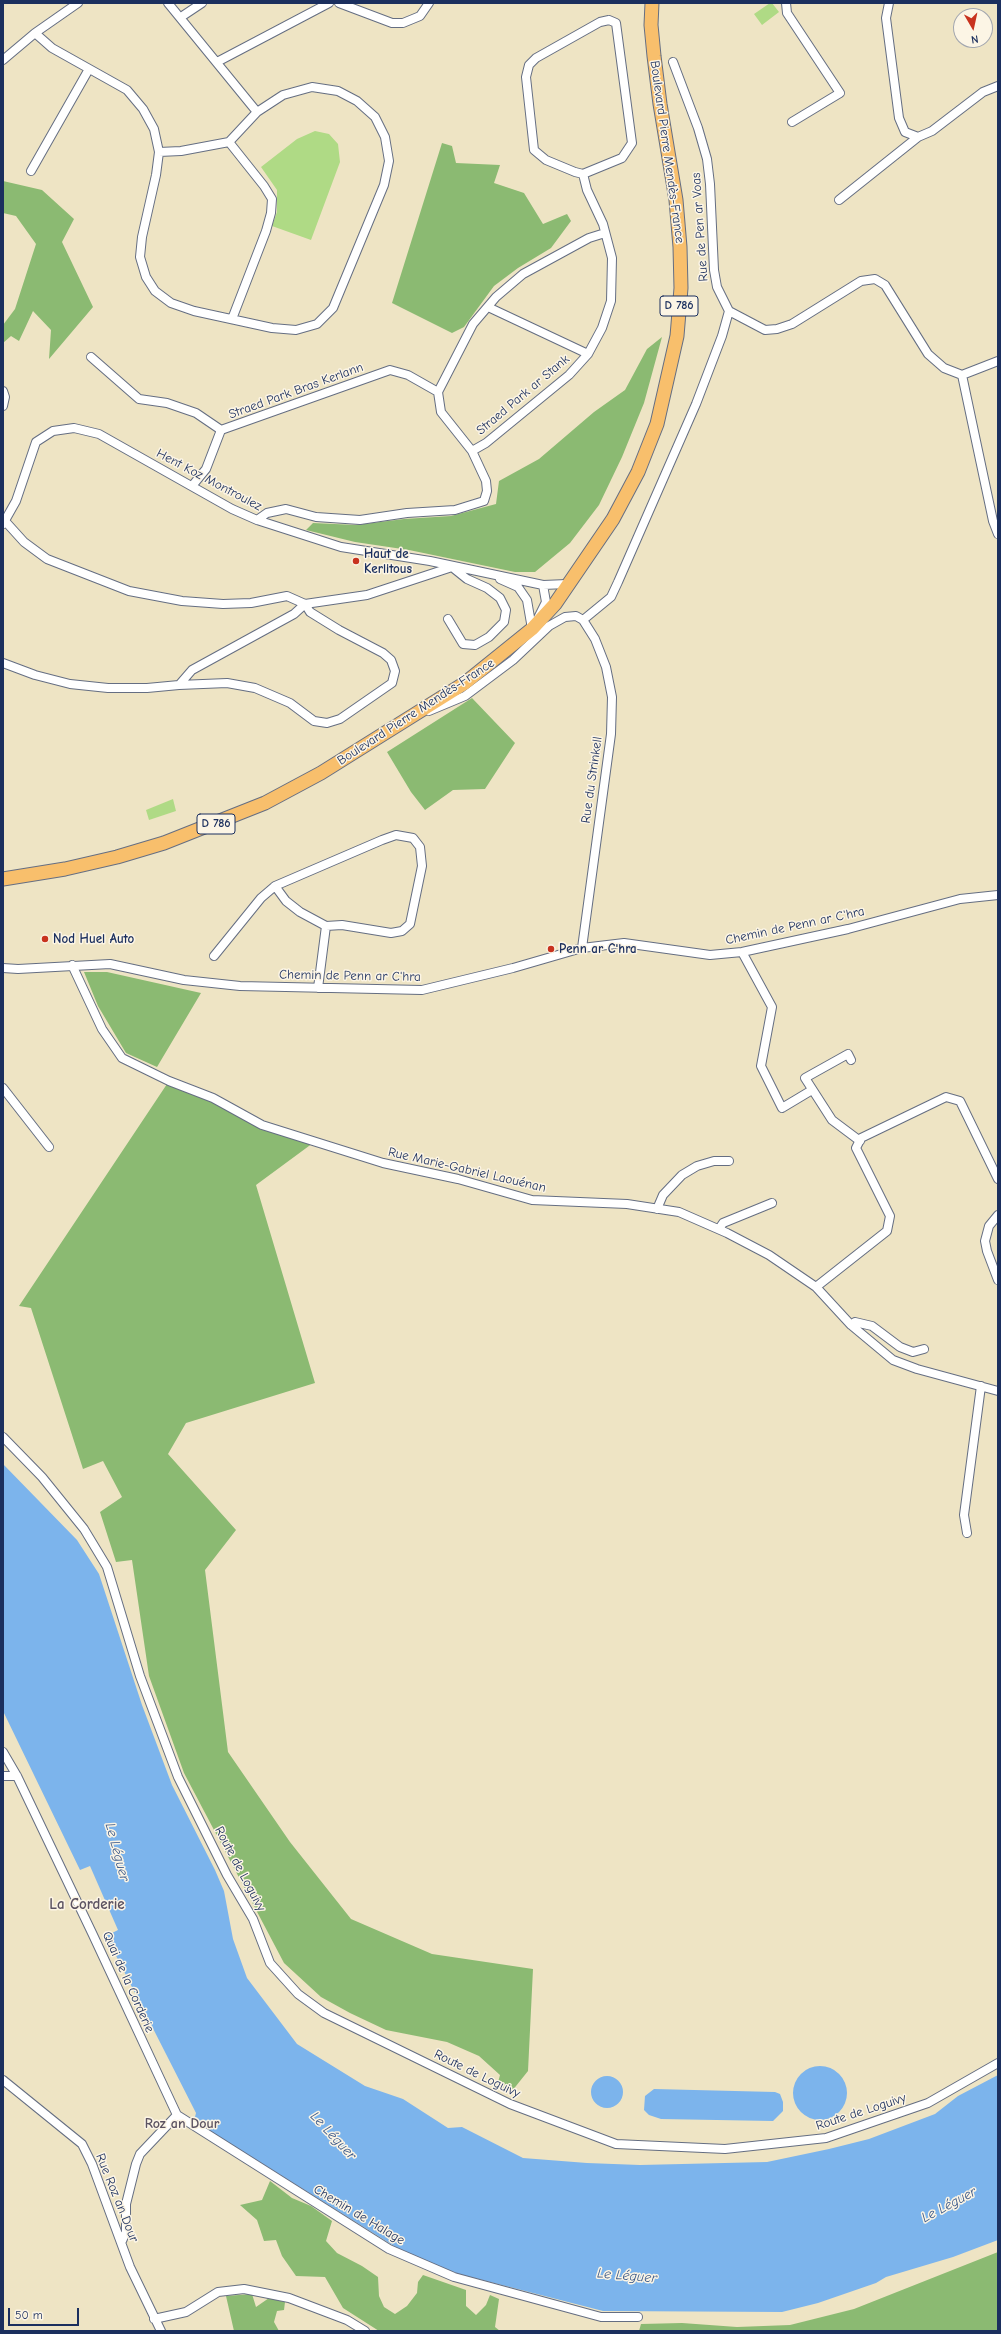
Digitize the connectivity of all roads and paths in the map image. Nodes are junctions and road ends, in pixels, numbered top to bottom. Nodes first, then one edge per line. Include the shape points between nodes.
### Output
1 (78, 3) edge
2 (168, 3) edge
3 (202, 3) edge
4 (330, 3) edge
5 (339, 3) edge
6 (429, 3) edge
7 (652, 3) edge
8 (786, 3) edge
9 (889, 3) edge
10 (181, 18) junction
11 (36, 33) junction
12 (3, 60) edge
13 (217, 62) junction
14 (673, 62) dead end
15 (89, 69) junction
16 (998, 86) edge
17 (257, 112) junction
18 (792, 122) dead end
19 (918, 137) junction
20 (229, 142) junction
21 (159, 152) junction
22 (31, 171) dead end
23 (583, 174) junction
24 (839, 200) dead end
25 (605, 233) junction
26 (488, 307) junction
27 (729, 310) junction
28 (232, 319) junction
29 (588, 354) junction
30 (91, 357) dead end
31 (998, 361) edge
32 (962, 375) junction
33 (3, 391) edge
34 (438, 392) junction
35 (3, 406) edge
36 (221, 430) junction
37 (472, 452) junction
38 (192, 486) junction
39 (257, 520) junction
40 (4, 523) edge
41 (998, 534) edge
42 (452, 567) junction
43 (489, 574) junction
44 (567, 584) junction
45 (543, 585) junction
46 (305, 604) junction
47 (448, 619) dead end
48 (583, 620) junction
49 (532, 629) junction
50 (3, 663) edge
51 (178, 685) junction
52 (409, 719) junction
53 (3, 879) edge
54 (275, 886) junction
55 (998, 895) edge
56 (326, 926) junction
57 (582, 948) junction
58 (742, 952) junction
59 (214, 956) dead end
60 (72, 965) junction
61 (3, 968) edge
62 (318, 988) junction
63 (851, 1060) dead end
64 (3, 1088) edge
65 (812, 1090) junction
66 (858, 1144) junction
67 (49, 1147) dead end
68 (729, 1161) dead end
69 (998, 1179) edge
70 (772, 1203) dead end
71 (657, 1209) junction
72 (998, 1215) edge
73 (719, 1229) junction
74 (998, 1280) edge
75 (816, 1287) junction
76 (851, 1325) junction
77 (924, 1349) dead end
78 (981, 1386) junction
79 (998, 1391) edge
80 (3, 1437) edge
81 (966, 1533) dead end
82 (3, 1752) edge
83 (3, 1776) edge
84 (17, 1776) junction
85 (998, 2063) edge
86 (3, 2080) edge
87 (177, 2115) junction
88 (122, 2240) junction
89 (638, 2317) dead end
90 (154, 2319) junction
91 (161, 2331) edge
92 (365, 2331) edge

1 - 11 street
2 - 10 street
3 - 10 street
4 - 13 street
5 - 6 street via 392,22 404,23 420,16
7 - 44 main road, Boulevard Pierre Mendès-France / D 786 via 654,56 676,200 680,247 681,288 677,336 657,424 638,472 612,519
8 - 18 street via 788,13 840,93
9 - 19 street via 886,18 899,118 905,132
10 - 13 street
11 - 12 street
11 - 15 street via 52,48
13 - 17 street
14 - 27 street, Rue de Pen ar Voas via 707,159 714,270 717,286
15 - 21 street via 127,90 143,109 154,129
15 - 22 street
16 - 19 street via 983,92 932,130
17 - 20 street
17 - 28 street via 283,95 312,87 338,91 357,101 375,117 385,137 389,161 381,192 333,308 317,324 296,330 272,328
19 - 24 street
20 - 21 street via 188,150
20 - 28 street via 272,199 266,231
21 - 28 street via 142,236 140,257 146,277 155,291 171,302 194,311
23 - 23 street via 622,158 632,143 616,23 609,20 600,22 536,58 529,65 526,77 534,150 546,160
23 - 25 street, Straed Park ar Stank
25 - 26 street via 588,238 523,274
25 - 29 street, Straed Park ar Stank via 612,258 610,301 602,328
26 - 29 street
26 - 34 street via 473,324 461,344
27 - 32 street via 765,330 777,329 792,324 861,281 876,279 885,285 928,354 944,368
27 - 48 street via 722,336 696,404 611,597
29 - 37 street, Straed Park ar Stank via 569,375
30 - 36 street via 139,399 167,403 196,414
31 - 32 street
32 - 41 street
33 - 35 street
34 - 36 street, Straed Park Bras Kerlann via 408,375 390,370
34 - 37 street via 441,412
36 - 38 street, Straed Park Bras Kerlann via 206,469
37 - 39 street via 486,481 484,501 455,510 407,513 360,520 316,517 286,509 267,513
38 - 39 street, Hent Koz Montroulez
38 - 40 street, Hent Koz Montroulez via 99,434 74,428 53,431 36,442 16,501
39 - 42 street, Hent Koz Montroulez via 340,547 392,554
40 - 46 street via 46,559 129,591 182,601 223,604 251,603 287,596
42 - 43 street, Hent Koz Montroulez
42 - 46 street via 367,595
42 - 47 street via 500,598 506,610 504,622 489,637 475,645 463,644
43 - 45 street, Hent Koz Montroulez
43 - 49 street, Hent Koz Montroulez via 518,587 527,600
44 - 45 street, Hent Koz Montroulez
44 - 49 main road, Boulevard Pierre Mendès-France / D 786 via 555,604
45 - 49 street via 546,602
46 - 51 street via 294,614 192,670
46 - 51 street via 310,612 392,660 395,671 392,683 340,719 327,723 314,721 290,703 255,688 226,683
48 - 52 street via 576,616 565,617 550,626 513,660 465,696
48 - 57 street, Rue du Strinkell via 595,639 606,667 612,697 611,734
49 - 52 main road, Boulevard Pierre Mendès-France / D 786 via 473,677
50 - 51 street via 70,684 116,688
52 - 53 main road, Boulevard Pierre Mendès-France / D 786 via 321,773 265,803 206,828 117,857
54 - 56 street via 300,912
54 - 56 street via 396,835 413,838 420,846 422,866 410,924 402,931 391,932 342,925
54 - 59 street via 261,898
55 - 58 street, Chemin de Penn ar C'hra via 960,899 848,929
56 - 62 street
57 - 58 street, Chemin de Penn ar C'hra via 624,943 710,955
57 - 62 street, Chemin de Penn ar C'hra via 422,990
58 - 65 street via 772,1007 761,1066 782,1108
60 - 61 street, Chemin de Penn ar C'hra
60 - 62 street, Chemin de Penn ar C'hra via 110,964 184,980 240,986
60 - 71 street, Rue Marie-Gabriel Laouénan via 102,1029 122,1058 169,1081 213,1098 262,1125 384,1163 458,1179 532,1200 627,1204
63 - 65 street via 848,1054 805,1078
64 - 67 street
65 - 66 street via 832,1120
66 - 69 street via 861,1138 946,1097 960,1101
66 - 75 street via 890,1216 887,1231
68 - 71 street via 714,1160 682,1175 663,1195
70 - 73 street via 723,1223
71 - 73 street, Rue Marie-Gabriel Laouénan via 679,1212
72 - 74 street via 989,1226 985,1241
73 - 75 street, Rue Marie-Gabriel Laouénan via 769,1255
75 - 76 street, Rue Marie-Gabriel Laouénan
76 - 77 street via 856,1322 872,1326 900,1347 913,1352
76 - 78 street, Rue Marie-Gabriel Laouénan via 894,1360 916,1369
78 - 79 street, Rue Marie-Gabriel Laouénan
78 - 81 street via 965,1507
80 - 85 street, Route de Loguivy via 42,1477 80,1524 108,1567 140,1676 178,1777 227,1875 253,1919 270,1963 298,1994 324,2014 510,2104 616,2144 725,2149 826,2138 928,2103
82 - 84 street, Quai de la Corderie
83 - 84 street
84 - 87 street, Quai de la Corderie
86 - 88 street, Rue Roz an Dour via 82,2144
87 - 88 street via 140,2154 126,2204 126,2232
87 - 89 street, Chemin de Halage via 388,2249 454,2277 601,2317
88 - 90 street, Rue Roz an Dour via 130,2267
90 - 91 street, Rue Roz an Dour
90 - 92 street via 186,2312 218,2292 244,2289 290,2298 347,2320

